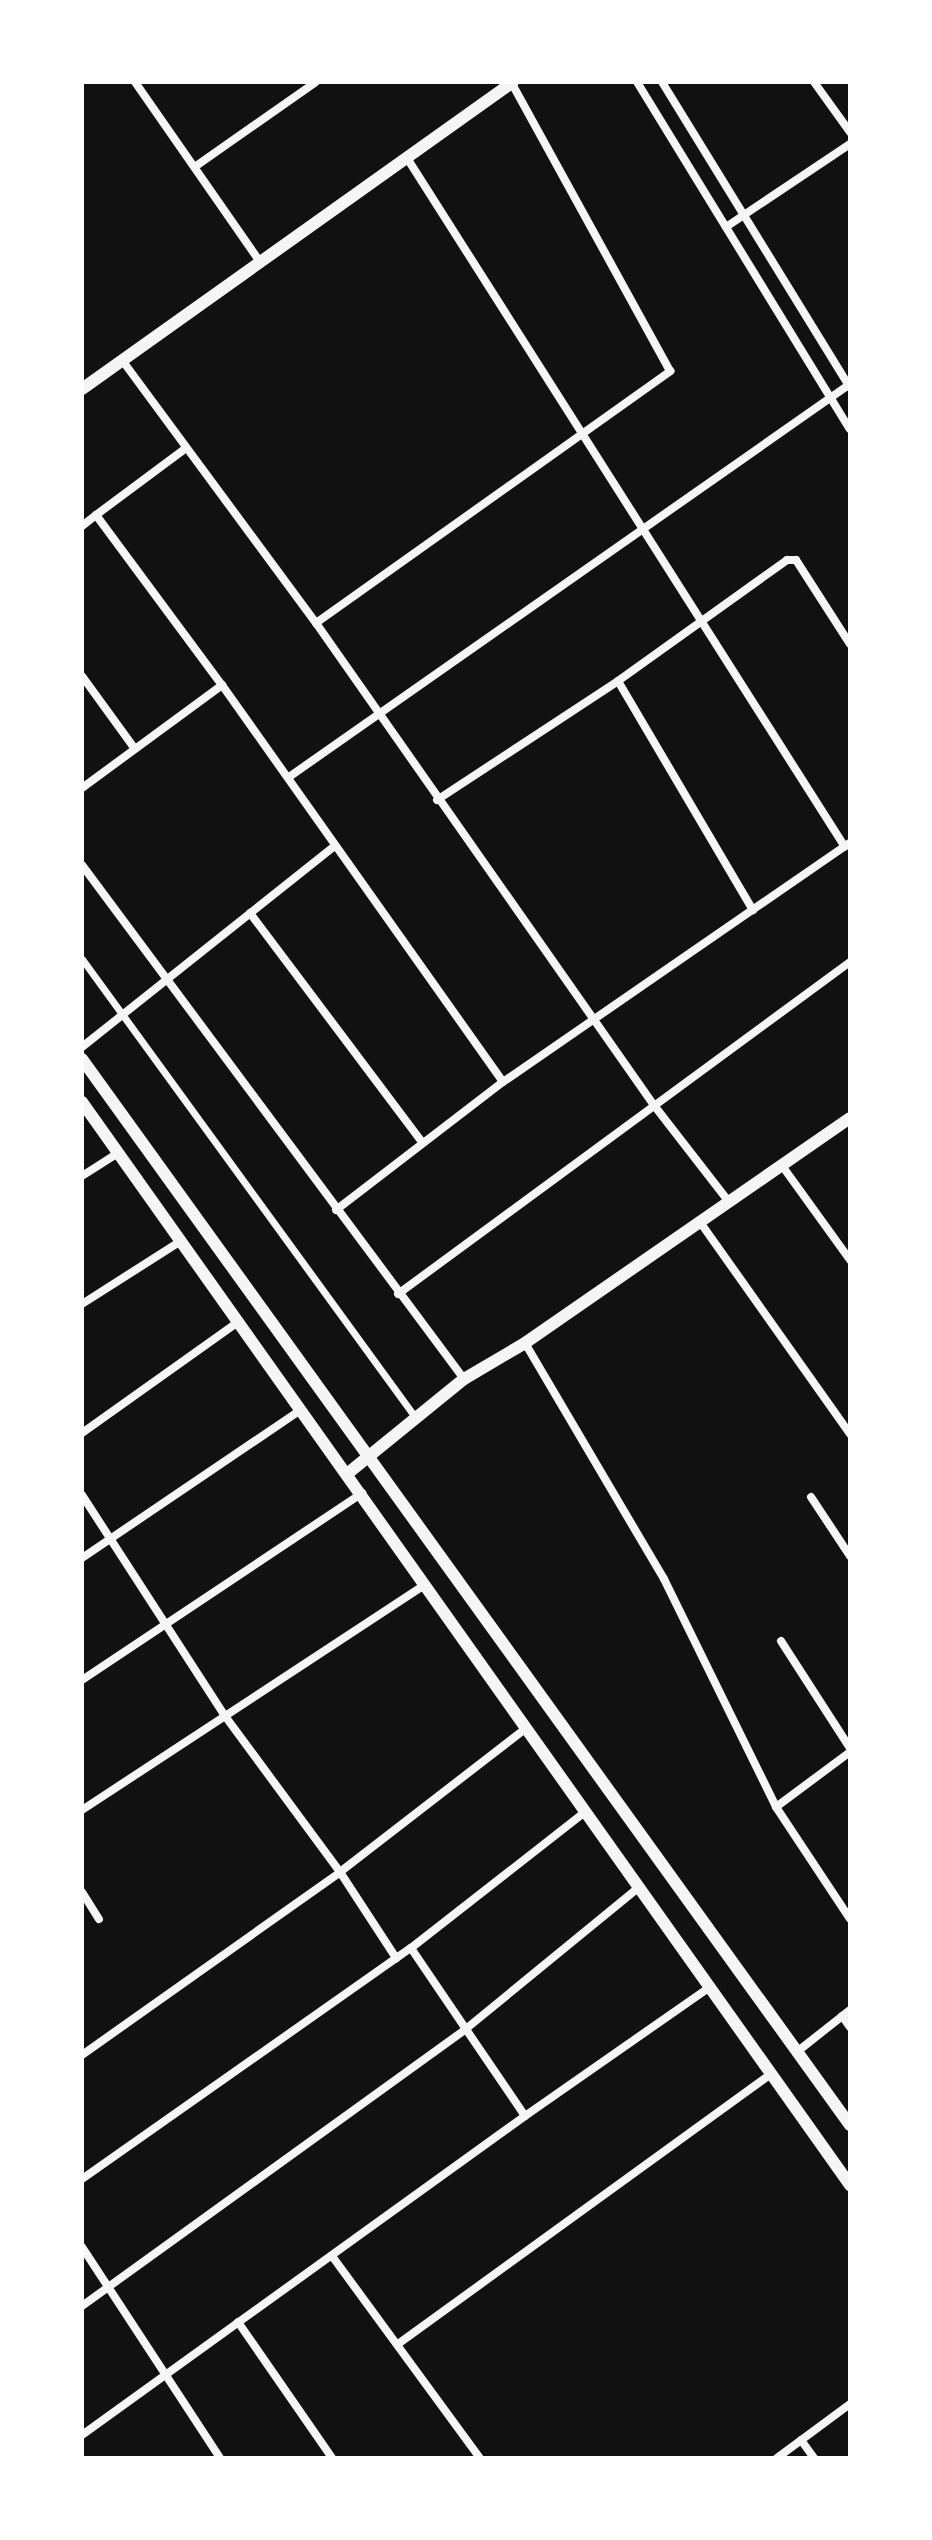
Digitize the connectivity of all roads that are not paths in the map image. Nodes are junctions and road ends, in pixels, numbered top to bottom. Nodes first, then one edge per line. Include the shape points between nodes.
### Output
1 (135, 82) edge
2 (316, 82) edge
3 (512, 82) edge
4 (637, 82) edge
5 (662, 82) edge
6 (814, 82) edge
7 (850, 132) edge
8 (850, 144) edge
9 (407, 158) junction
10 (196, 166) junction
11 (744, 215) junction
12 (726, 227) junction
13 (261, 263) junction
14 (122, 360) junction
15 (849, 386) edge
16 (82, 389) edge
17 (831, 400) junction
18 (850, 429) edge
19 (579, 436) junction
20 (185, 449) junction
21 (96, 515) junction
22 (82, 526) edge
23 (641, 531) junction
24 (704, 618) junction
25 (316, 623) junction
26 (850, 644) edge
27 (82, 676) edge
28 (618, 681) junction
29 (222, 685) junction
30 (379, 716) junction
31 (135, 749) junction
32 (289, 777) junction
33 (82, 788) edge
34 (437, 800) junction
35 (847, 845) edge
36 (333, 847) junction
37 (82, 865) edge
38 (753, 910) junction
39 (250, 913) junction
40 (82, 959) edge
41 (850, 962) edge
42 (164, 979) junction
43 (121, 1014) junction
44 (595, 1021) junction
45 (82, 1047) edge
46 (82, 1059) edge
47 (503, 1082) junction
48 (82, 1102) edge
49 (653, 1104) junction
50 (850, 1118) edge
51 (421, 1141) junction
52 (118, 1153) junction
53 (783, 1167) junction
54 (82, 1176) edge
55 (729, 1202) junction
56 (336, 1210) junction
57 (700, 1222) junction
58 (181, 1241) junction
59 (850, 1260) edge
60 (398, 1294) junction
61 (82, 1304) edge
62 (238, 1322) junction
63 (525, 1343) junction
64 (464, 1379) junction
65 (301, 1410) junction
66 (415, 1417) junction
67 (82, 1433) edge
68 (850, 1434) edge
69 (370, 1458) junction
70 (347, 1474) junction
71 (362, 1493) junction
72 (82, 1495) edge
73 (811, 1497) dead end
74 (109, 1541) junction
75 (850, 1556) edge
76 (82, 1558) edge
77 (425, 1585) junction
78 (169, 1625) junction
79 (781, 1641) dead end
80 (82, 1680) edge
81 (225, 1716) junction
82 (526, 1728) junction
83 (850, 1750) edge
84 (776, 1807) junction
85 (82, 1810) edge
86 (585, 1812) junction
87 (340, 1872) junction
88 (639, 1887) junction
89 (82, 1892) edge
90 (99, 1919) dead end
91 (850, 1919) edge
92 (411, 1948) junction
93 (396, 1958) junction
94 (710, 1987) junction
95 (846, 2013) edge
96 (850, 2027) edge
97 (467, 2028) junction
98 (798, 2051) junction
99 (82, 2055) edge
100 (771, 2074) junction
101 (525, 2116) junction
102 (850, 2125) edge
103 (82, 2179) edge
104 (850, 2185) edge
105 (82, 2247) edge
106 (332, 2256) junction
107 (108, 2288) junction
108 (82, 2306) edge
109 (238, 2322) junction
110 (398, 2344) junction
111 (162, 2376) junction
112 (850, 2404) edge
113 (82, 2435) edge
114 (801, 2440) junction
115 (220, 2458) edge
116 (332, 2458) edge
117 (480, 2458) edge
118 (777, 2458) edge
119 (814, 2458) edge

1 - 10 street
2 - 10 street
3 - 9 street
3 - 19 street via 670,371
4 - 12 street
5 - 11 street
6 - 7 street
8 - 11 street
9 - 13 street
9 - 19 street
10 - 13 street
11 - 12 street
11 - 15 street
12 - 17 street
13 - 14 street
14 - 16 street
14 - 20 street
15 - 17 street
17 - 18 street
17 - 23 street
19 - 23 street
19 - 25 street
20 - 21 street
20 - 25 street
21 - 22 street
21 - 29 street
23 - 24 street
23 - 30 street
24 - 26 street via 791,559
24 - 28 street
24 - 35 street
25 - 30 street
27 - 31 street
28 - 34 street
28 - 38 street
29 - 31 street
29 - 32 street
30 - 32 street
30 - 34 street
31 - 33 street
32 - 36 street
34 - 44 street
35 - 38 street
36 - 39 street
36 - 47 street
37 - 42 street
38 - 44 street
39 - 42 street
39 - 51 street
40 - 43 street
41 - 49 street
42 - 43 street
42 - 56 street
43 - 45 street
43 - 66 street
44 - 47 street
44 - 49 street
46 - 69 street
47 - 51 street
48 - 52 street
49 - 55 street
49 - 60 street
50 - 53 street
51 - 56 street
52 - 54 street
52 - 58 street
53 - 55 street
53 - 59 street
55 - 57 street
56 - 60 street
57 - 63 street
57 - 68 street
58 - 61 street
58 - 62 street
60 - 64 street
62 - 65 street
62 - 67 street
63 - 64 street
63 - 84 street via 664,1579
64 - 66 street
65 - 70 street
65 - 74 street
66 - 69 street
69 - 70 street
69 - 98 street
70 - 71 street
71 - 77 street
71 - 78 street
72 - 74 street
73 - 75 street
74 - 76 street
74 - 78 street
77 - 81 street
77 - 82 street
78 - 80 street
78 - 81 street
79 - 83 street
81 - 85 street
81 - 87 street
82 - 86 street
82 - 87 street
83 - 84 street
84 - 91 street
86 - 88 street
86 - 92 street
87 - 93 street
87 - 99 street
88 - 94 street
88 - 97 street
89 - 90 street
92 - 93 street
92 - 97 street
93 - 103 street
94 - 100 street
94 - 101 street
95 - 96 street
95 - 98 street
97 - 101 street
97 - 107 street
98 - 102 street
100 - 104 street
100 - 110 street
101 - 106 street
105 - 107 street
106 - 109 street
106 - 110 street
107 - 108 street
107 - 111 street
109 - 111 street
109 - 116 street
110 - 117 street
111 - 113 street
111 - 115 street
112 - 114 street
114 - 118 street
114 - 119 street

